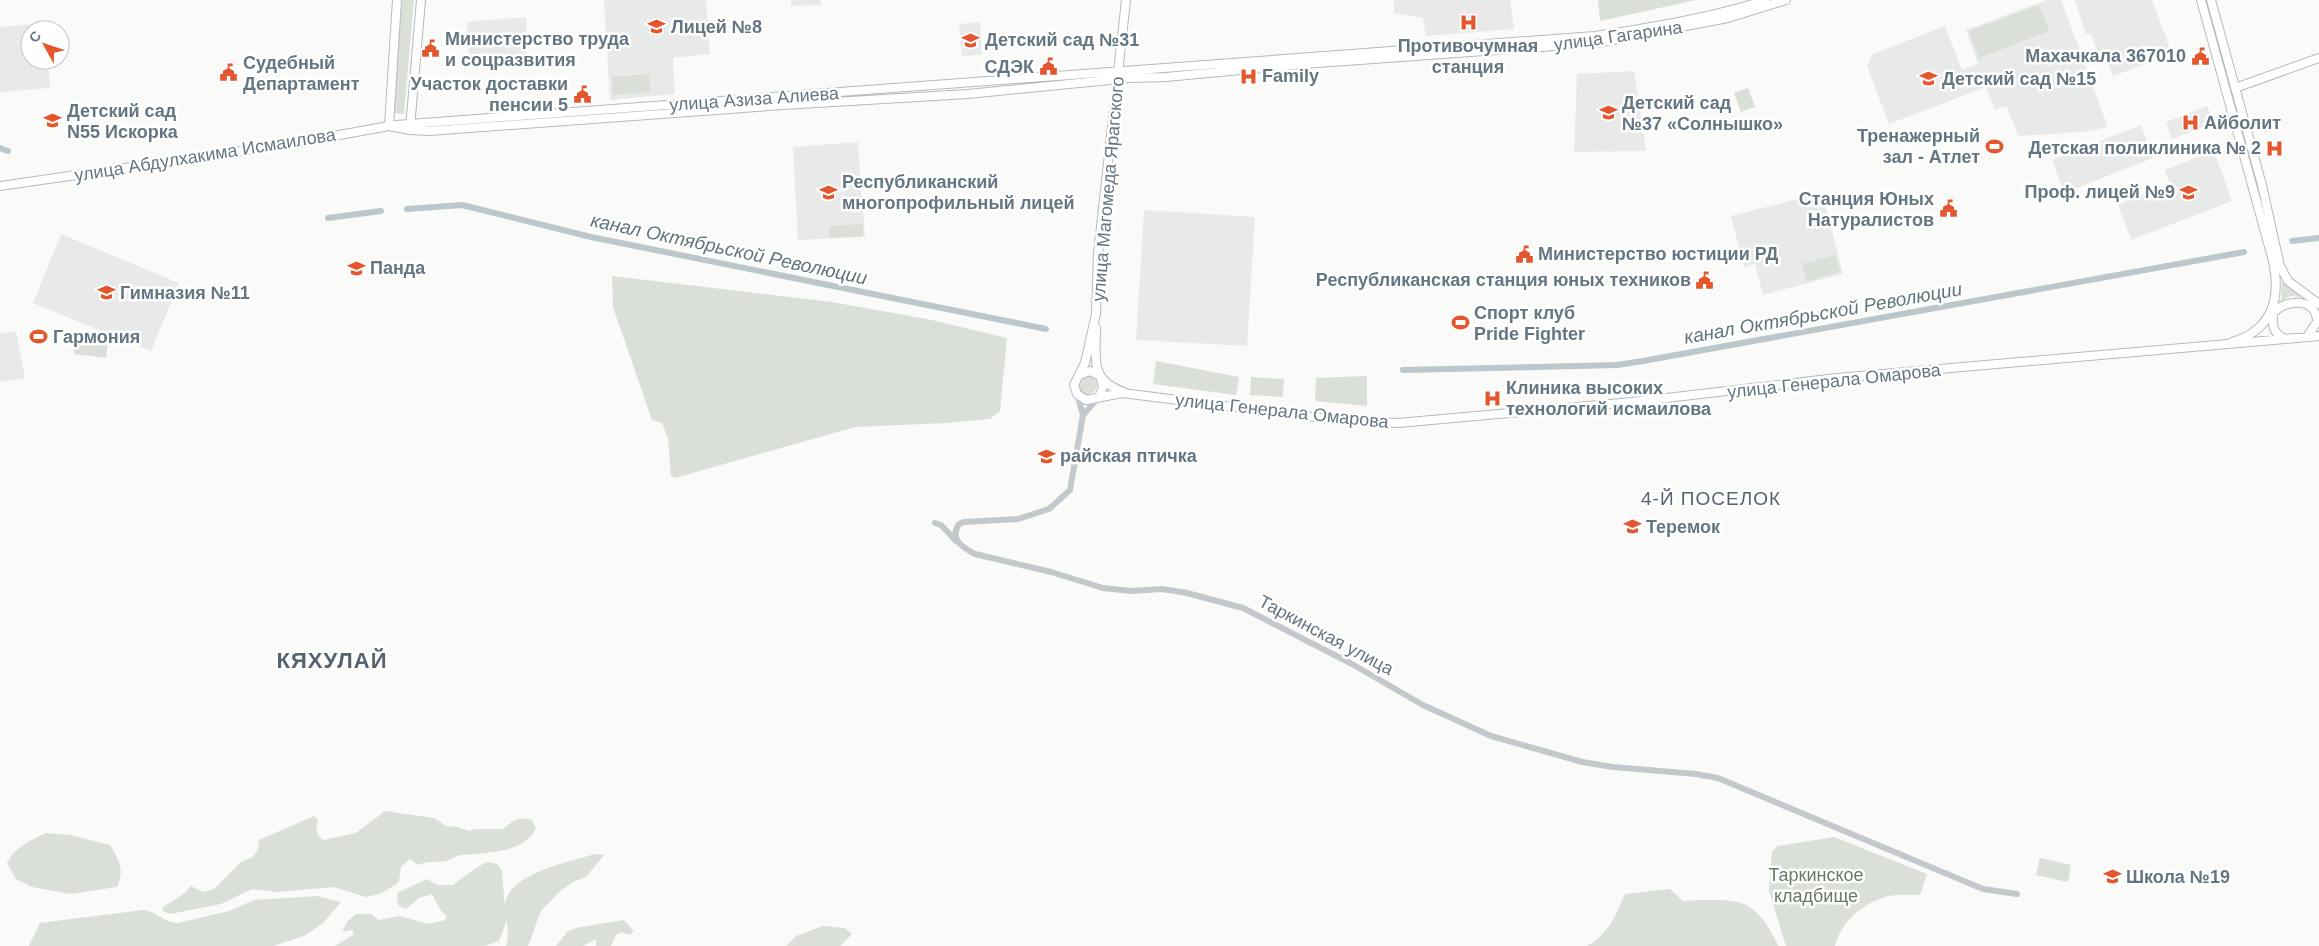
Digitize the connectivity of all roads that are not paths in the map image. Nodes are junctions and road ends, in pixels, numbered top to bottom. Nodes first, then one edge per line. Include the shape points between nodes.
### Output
1 (397, 0) edge
2 (421, 0) edge
3 (1126, 0) edge
4 (1766, 0) edge
5 (1786, 0) edge
6 (2201, 0) edge
7 (2211, 0) edge
8 (2319, 58) edge
9 (1119, 70) junction
10 (1119, 79) junction
11 (2235, 88) junction
12 (389, 126) junction
13 (410, 127) junction
14 (0, 186) edge
15 (2313, 305) edge
16 (2274, 310) junction
17 (1096, 314) junction
18 (2319, 336) edge
19 (2307, 337) junction
20 (2288, 340) junction
21 (2241, 342) junction
22 (1079, 375) junction
23 (1101, 378) junction
24 (1077, 394) junction
25 (1099, 397) junction
26 (1083, 415) junction
27 (935, 523) dead end
28 (957, 542) junction
29 (2017, 894) dead end

1 - 12 main road
2 - 13 main road
3 - 9 main road, улица Магомеда Ярагского
4 - 9 main road, улица Гагарина via 1703,17 1595,36
5 - 10 main road, улица Гагарина via 1728,18 1596,43
6 - 16 main road via 2273,260 2277,291
7 - 11 main road
8 - 11 main road
9 - 10 main road, улица Магомеда Ярагского
9 - 13 main road, улица Азиза Алиева
10 - 13 main road, улица Азиза Алиева via 968,94
10 - 17 main road, улица Магомеда Ярагского via 1098,254
11 - 15 main road via 2282,270 2288,281
12 - 13 main road, улица Абдулхакима Исмаилова
12 - 14 main road, улица Абдулхакима Исмаилова
15 - 16 main road via 2290,303
15 - 19 main road via 2316,327
16 - 20 main road via 2274,330
16 - 21 main road
17 - 22 main road, улица Магомеда Ярагского via 1085,363
17 - 23 main road via 1095,362
18 - 19 main road
19 - 20 main road
20 - 21 main road
21 - 23 main road, улица Генерала Омарова via 1837,377 1704,394 1398,422 1338,419 1122,392
21 - 25 main road, улица Генерала Омарова via 1837,378 1632,402 1398,423 1338,420 1122,393
22 - 23 main road via 1090,371
22 - 24 main road via 1074,385
23 - 25 main road via 1103,387
24 - 25 main road via 1086,400
24 - 26 street
25 - 26 street
26 - 28 street via 1070,490 1049,509 1018,519 959,524 955,536
27 - 28 street, Таркинская улица via 945,528
28 - 29 street, Таркинская улица via 974,554 1103,588 1187,593 1243,608 1423,705 1491,736 1582,762 1696,774 1728,782 1983,889

